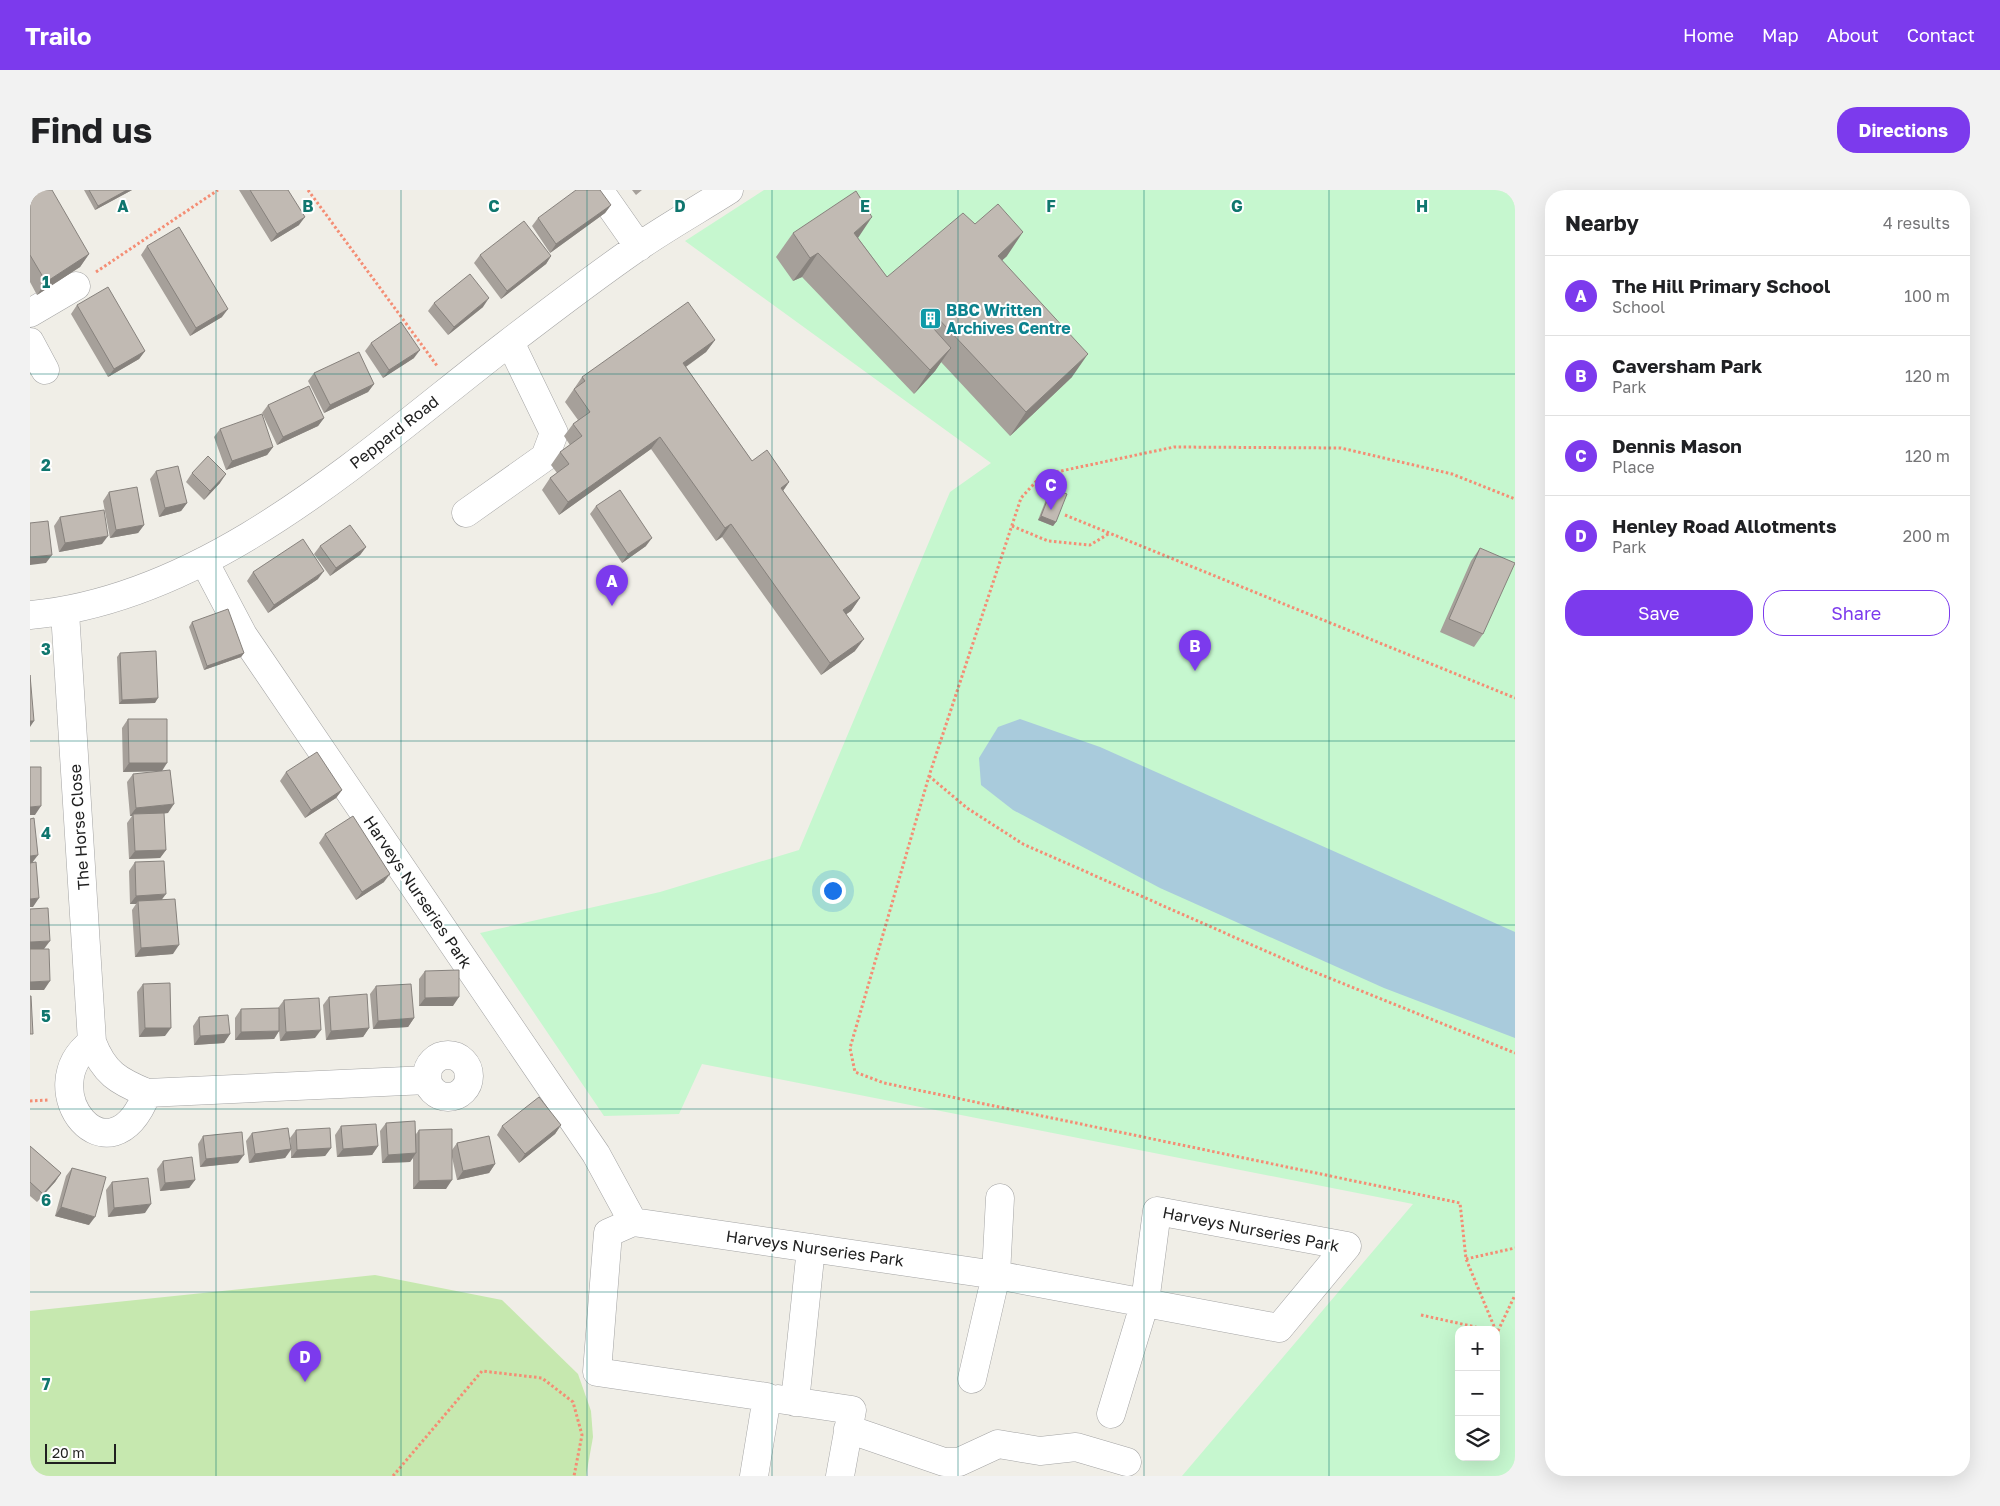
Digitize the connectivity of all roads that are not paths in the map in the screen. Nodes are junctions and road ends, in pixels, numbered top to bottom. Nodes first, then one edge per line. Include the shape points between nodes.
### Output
1 (599, 190) edge
2 (729, 190) edge
3 (638, 246) junction
4 (76, 286) road end
5 (30, 313) edge
6 (30, 342) edge
7 (510, 342) junction
8 (45, 370) dead end
9 (466, 513) dead end
10 (204, 561) junction
11 (65, 612) junction
12 (30, 616) edge
13 (92, 1042) junction
14 (427, 1080) dead end
15 (147, 1093) junction
16 (1000, 1198) dead end
17 (633, 1222) junction
18 (811, 1248) junction
19 (996, 1275) junction
20 (1145, 1302) junction
21 (972, 1379) dead end
22 (767, 1397) junction
23 (795, 1402) junction
24 (1111, 1414) dead end
25 (848, 1429) junction
26 (1128, 1462) dead end
27 (754, 1476) edge
28 (840, 1476) edge

1 - 3 street
2 - 3 street, Peppard Road
3 - 7 street, Peppard Road
4 - 5 street
6 - 8 street
7 - 9 street via 554,433 545,457
7 - 10 street, Peppard Road via 337,475 267,524
10 - 11 street, Peppard Road via 124,595
10 - 17 street, Harveys Nurseries Park via 243,635 596,1154
11 - 12 street, Peppard Road
11 - 13 street, The Horse Close
13 - 15 street, The Horse Close via 98,1058 111,1074
13 - 15 street via 76,1051 60,1084 61,1099 69,1117 84,1130 103,1134 116,1130 132,1120
14 - 15 street
16 - 19 street
17 - 18 street, Harveys Nurseries Park
17 - 22 street via 608,1233 597,1372
18 - 19 street, Harveys Nurseries Park
18 - 23 street
19 - 20 street, Harveys Nurseries Park
19 - 21 street
20 - 20 street, Harveys Nurseries Park via 1157,1211 1347,1246 1279,1328
20 - 24 street, Harveys Nurseries Park
22 - 23 street
22 - 27 street
23 - 25 street via 852,1410
25 - 26 street via 944,1462 959,1462 998,1444 1040,1451 1076,1447
25 - 28 street

